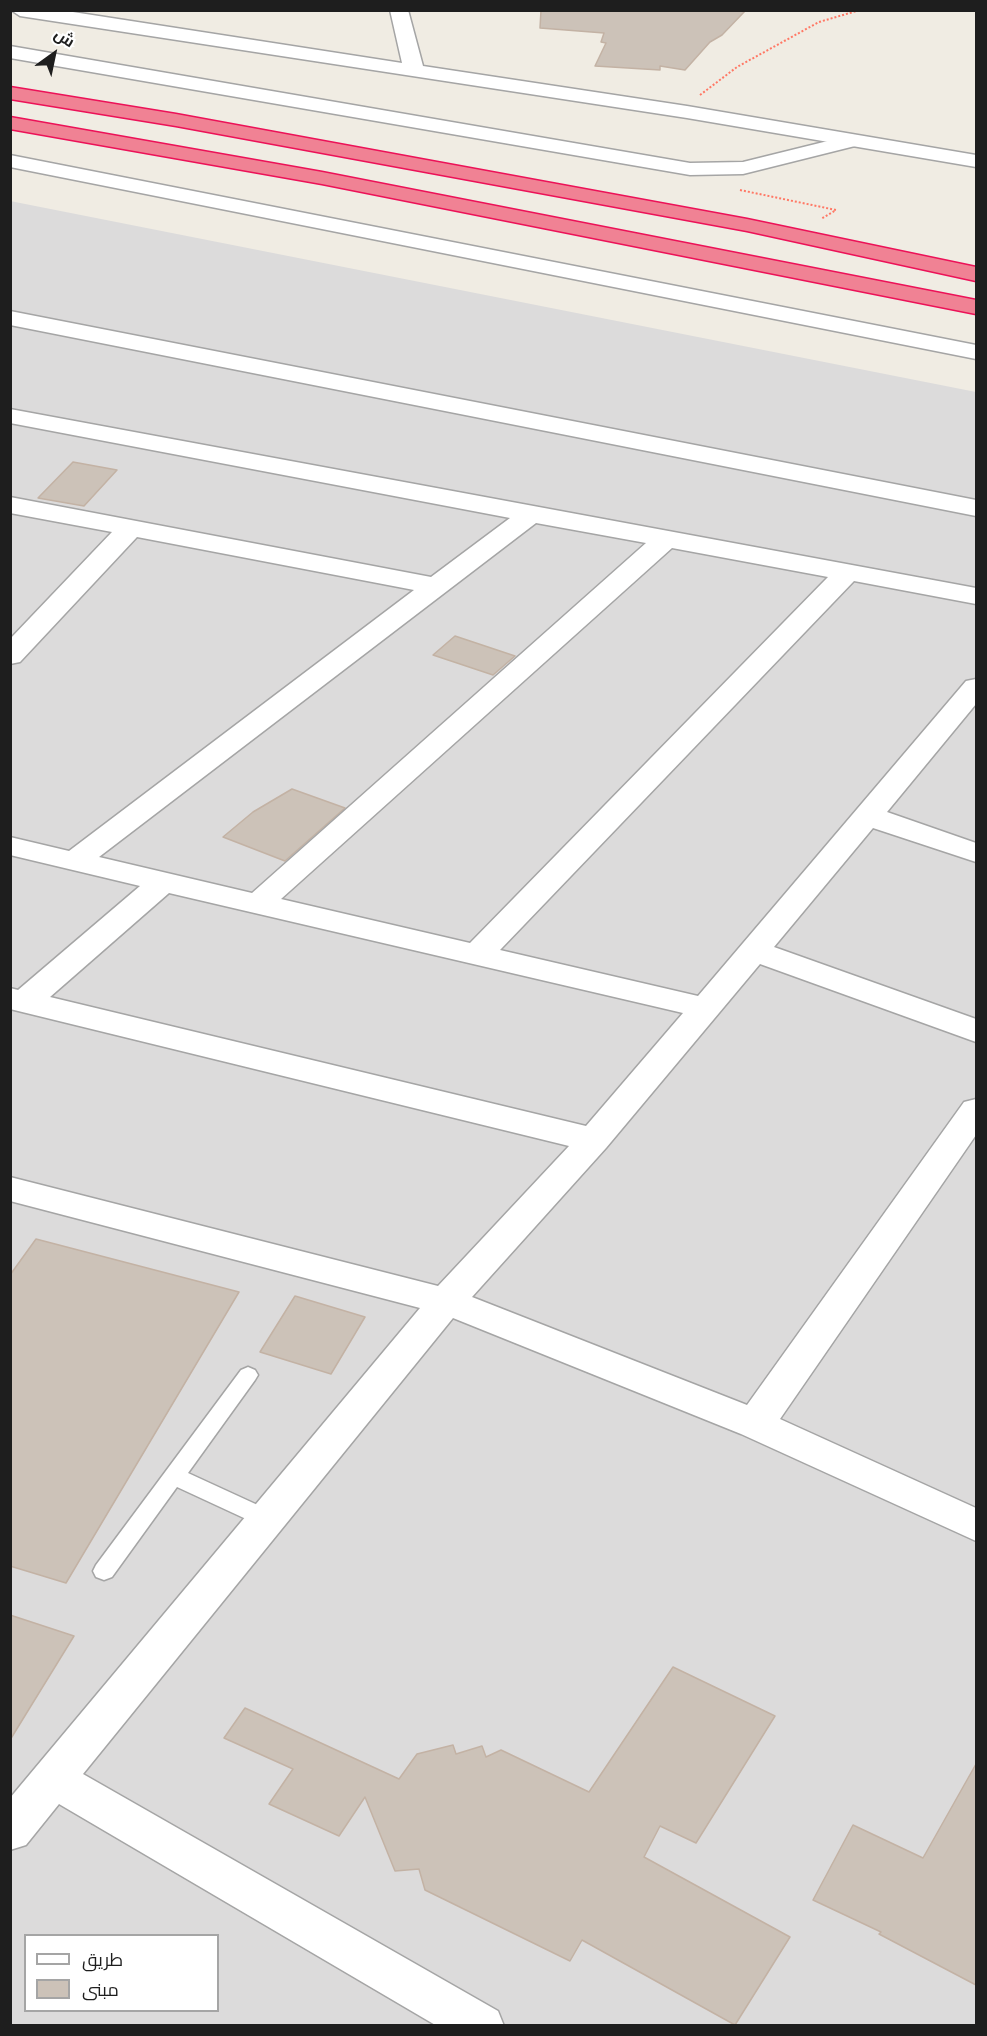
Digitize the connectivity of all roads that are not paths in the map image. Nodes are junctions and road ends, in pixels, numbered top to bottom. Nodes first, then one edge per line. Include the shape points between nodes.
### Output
1 (20, 10) edge
2 (399, 10) edge
3 (10, 52) edge
4 (414, 70) junction
5 (10, 93) edge
6 (10, 123) edge
7 (852, 141) junction
8 (10, 161) edge
9 (976, 161) edge
10 (747, 225) junction
11 (976, 265) edge
12 (813, 273) junction
13 (976, 274) edge
14 (976, 307) edge
15 (976, 315) edge
16 (10, 318) edge
17 (976, 352) edge
18 (10, 416) edge
19 (10, 505) edge
20 (976, 508) edge
21 (531, 514) junction
22 (131, 528) junction
23 (666, 539) junction
24 (848, 572) junction
25 (435, 586) junction
26 (976, 596) edge
27 (10, 656) edge
28 (973, 697) edge
29 (867, 816) junction
30 (10, 846) edge
31 (976, 853) edge
32 (75, 861) junction
33 (164, 881) junction
34 (259, 903) junction
35 (754, 951) junction
36 (478, 954) junction
37 (17, 1000) edge
38 (706, 1008) junction
39 (976, 1031) edge
40 (976, 1110) edge
41 (594, 1140) junction
42 (10, 1189) edge
43 (446, 1301) junction
44 (248, 1375) dead end
45 (755, 1424) junction
46 (173, 1476) junction
47 (267, 1519) junction
48 (976, 1525) edge
49 (104, 1571) dead end
50 (54, 1779) junction
51 (10, 1831) edge
52 (481, 2025) edge

1 - 4 street
2 - 4 street
3 - 7 street via 690,169 743,168
4 - 7 street via 687,111
5 - 10 highway
6 - 12 highway via 322,178
7 - 9 street
8 - 17 street
10 - 11 highway
10 - 13 highway
12 - 14 highway
12 - 15 highway
16 - 20 street
18 - 21 street
19 - 22 street
21 - 23 street
21 - 25 street
22 - 25 street
22 - 27 street
23 - 24 street
23 - 34 street
24 - 26 street
24 - 36 street
25 - 32 street
28 - 29 street
29 - 31 street
29 - 35 street
30 - 32 street
32 - 33 street
33 - 34 street
33 - 37 street
34 - 36 street
35 - 38 street
35 - 39 street
36 - 38 street
37 - 41 street
38 - 41 street
40 - 45 street
41 - 43 street
42 - 43 street
43 - 45 street
43 - 47 street
44 - 46 lane
45 - 48 street
46 - 47 lane
46 - 49 lane
47 - 50 street
50 - 51 street
50 - 52 street

